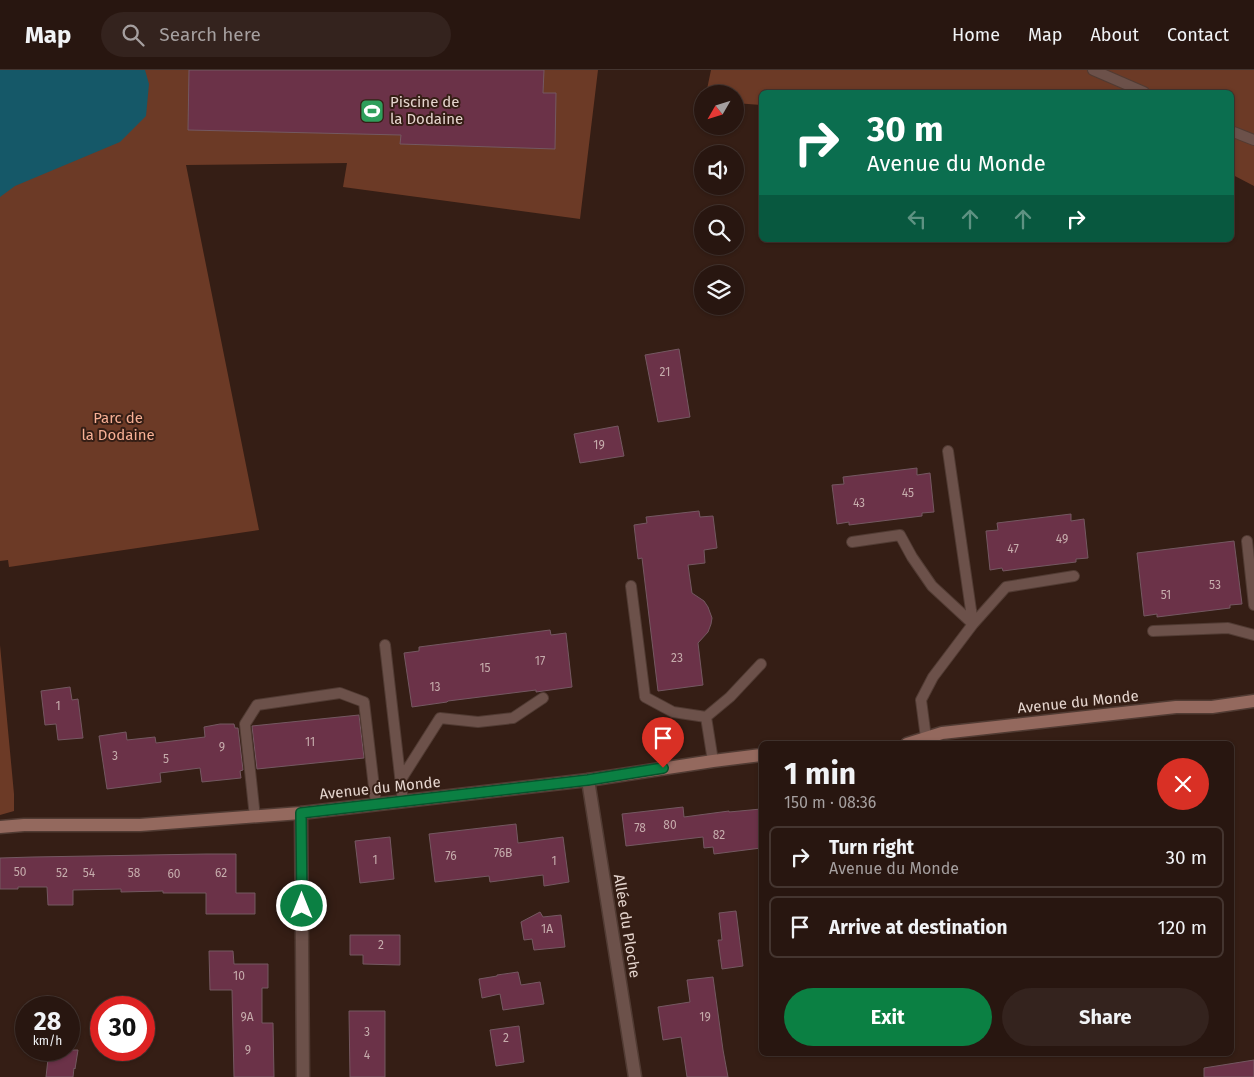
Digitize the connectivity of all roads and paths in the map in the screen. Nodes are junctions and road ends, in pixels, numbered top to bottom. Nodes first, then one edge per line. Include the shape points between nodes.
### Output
1 (1093, 70) edge
2 (1139, 90) edge
3 (1234, 131) edge
4 (1254, 140) edge
5 (948, 451) dead end
6 (1247, 541) dead end
7 (852, 542) dead end
8 (1074, 576) dead end
9 (631, 586) dead end
10 (1254, 605) edge
11 (973, 624) junction
12 (1153, 631) dead end
13 (1254, 636) edge
14 (385, 645) dead end
15 (761, 664) dead end
16 (543, 698) dead end
17 (1254, 701) edge
18 (706, 717) junction
19 (926, 738) junction
20 (916, 741) edge
21 (759, 755) edge
22 (713, 761) junction
23 (588, 780) junction
24 (400, 781) junction
25 (403, 802) junction
26 (376, 804) junction
27 (301, 813) junction
28 (255, 817) junction
29 (0, 827) edge
30 (303, 1077) edge
31 (635, 1077) edge

1 - 2 lane
3 - 4 lane
5 - 11 lane
6 - 10 lane
7 - 11 lane via 900,535 932,586
8 - 11 lane via 1006,587
9 - 18 lane via 645,698 673,712
11 - 19 lane via 920,700
12 - 13 lane via 1228,628
14 - 24 lane
15 - 18 lane
16 - 24 lane via 513,718 478,722 440,718
17 - 19 street, Avenue du Monde via 942,733
18 - 22 lane
19 - 20 street, Avenue du Monde
21 - 22 street, Avenue du Monde
22 - 23 street, Avenue du Monde
23 - 25 street, Avenue du Monde
23 - 31 street, Allée du Ploche
24 - 25 lane
25 - 26 street, Avenue du Monde
26 - 27 street, Avenue du Monde
26 - 28 lane via 364,702 340,693 257,705 245,724
27 - 28 street, Avenue du Monde
27 - 30 street
28 - 29 street, Avenue du Monde via 140,825

